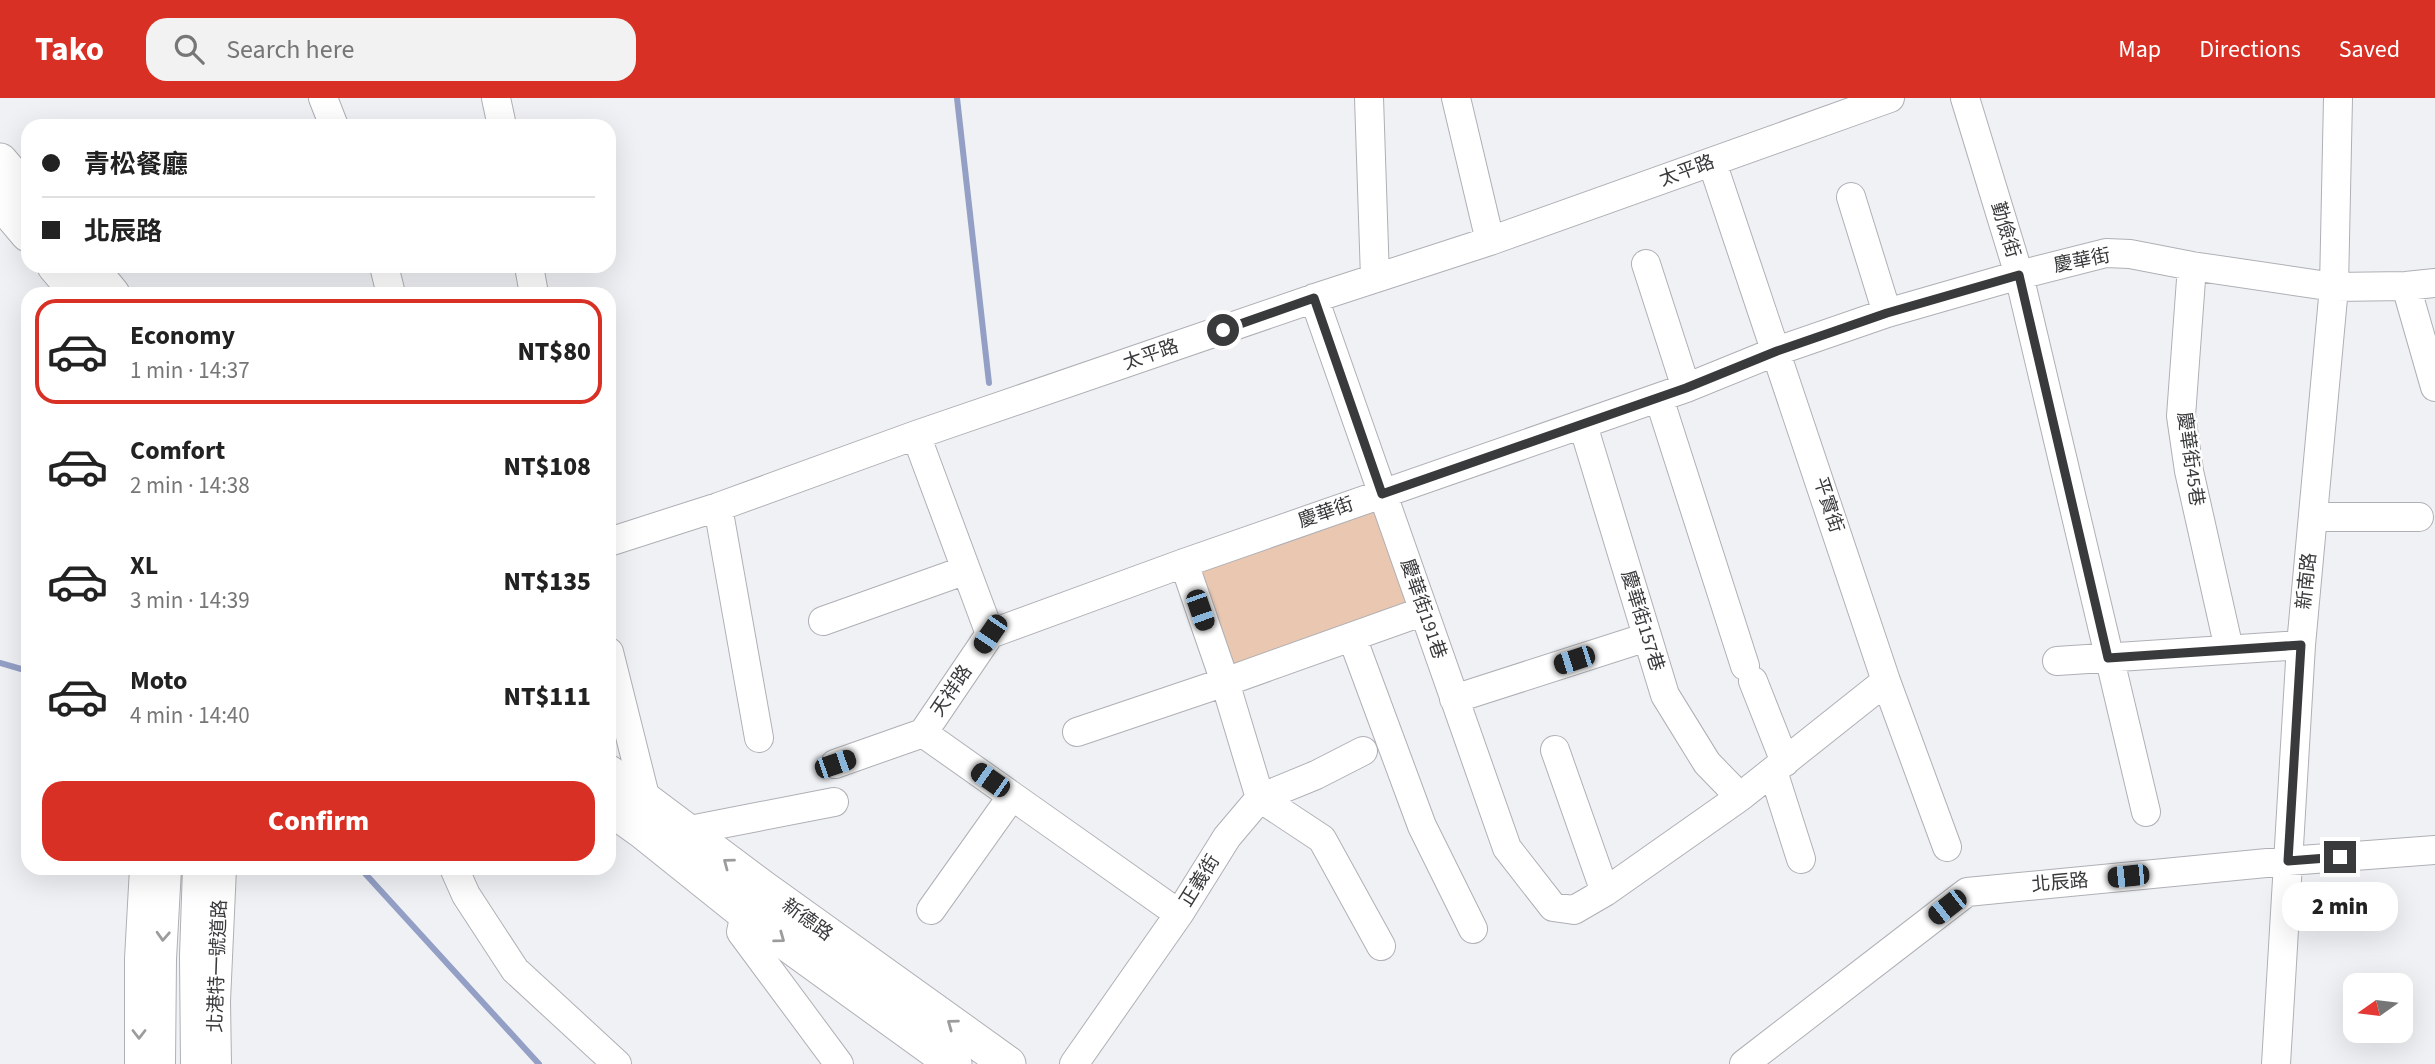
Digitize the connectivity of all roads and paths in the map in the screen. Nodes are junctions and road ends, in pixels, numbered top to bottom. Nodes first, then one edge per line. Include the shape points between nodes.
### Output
1 (323, 98) edge
2 (496, 98) edge
3 (1369, 98) edge
4 (1456, 98) edge
5 (1890, 98) edge
6 (1965, 98) edge
7 (2338, 98) edge
8 (331, 119) edge
9 (500, 119) edge
10 (0, 161) edge
11 (1712, 162) junction
12 (21, 186) edge
13 (1851, 197) dead end
14 (0, 201) edge
15 (21, 226) edge
16 (1490, 241) junction
17 (1646, 264) dead end
18 (2192, 266) junction
19 (61, 273) edge
20 (95, 273) edge
21 (2019, 275) junction
22 (1376, 278) junction
23 (2435, 283) edge
24 (2406, 286) junction
25 (73, 287) edge
26 (106, 287) edge
27 (2334, 287) junction
28 (1314, 298) junction
29 (1887, 313) junction
30 (1777, 351) junction
31 (2435, 387) edge
32 (1686, 388) junction
33 (1659, 398) junction
34 (1583, 425) junction
35 (916, 435) junction
36 (1382, 494) junction
37 (718, 507) junction
38 (2313, 517) junction
39 (2418, 517) dead end
40 (616, 540) edge
41 (1184, 562) junction
42 (966, 570) junction
43 (1424, 611) junction
44 (823, 621) dead end
45 (990, 634) junction
46 (1352, 637) junction
47 (1647, 637) junction
48 (2301, 645) junction
49 (2229, 649) junction
50 (2108, 658) junction
51 (2056, 661) dead end
52 (1886, 681) junction
53 (1225, 682) junction
54 (616, 684) edge
55 (1454, 699) junction
56 (1077, 732) dead end
57 (923, 733) junction
58 (760, 738) dead end
59 (1555, 750) dead end
60 (1363, 751) dead end
61 (835, 764) dead end
62 (1779, 767) junction
63 (616, 781) edge
64 (1012, 796) junction
65 (1740, 797) junction
66 (1259, 799) junction
67 (834, 802) dead end
68 (616, 809) edge
69 (2146, 813) dead end
70 (645, 816) junction
71 (685, 831) junction
72 (1947, 847) dead end
73 (2435, 850) edge
74 (1801, 859) dead end
75 (2288, 861) junction
76 (144, 875) edge
77 (167, 875) edge
78 (197, 875) edge
79 (222, 875) edge
80 (457, 875) edge
81 (1605, 892) junction
82 (754, 901) junction
83 (931, 910) dead end
84 (1179, 914) junction
85 (1473, 929) dead end
86 (1381, 946) dead end
87 (139, 1064) edge
88 (161, 1064) edge
89 (195, 1064) edge
90 (217, 1064) edge
91 (617, 1064) edge
92 (839, 1064) edge
93 (954, 1064) edge
94 (1008, 1064) edge
95 (1074, 1064) edge
96 (1744, 1064) edge
97 (2276, 1064) edge

1 - 8 street
2 - 9 street
3 - 22 street
4 - 16 street
5 - 11 street, 太平路
6 - 21 street, 勤儉街
7 - 27 street, 新南路
10 - 12 main road
11 - 16 street, 太平路
11 - 30 street, 平實街
13 - 29 street
14 - 15 main road
16 - 22 street, 太平路
17 - 32 street
18 - 21 street, 慶華街 via 2106,253
18 - 27 street, 慶華街
18 - 49 street, 慶華街45巷 via 2181,416
19 - 25 main road
20 - 26 main road
21 - 29 street, 慶華街
21 - 50 street, 勤儉街
22 - 28 street, 太平路
23 - 24 street, 慶華街
24 - 27 street, 慶華街
24 - 31 street
27 - 38 street, 新南路
28 - 35 street, 太平路
28 - 36 street, 慶華街191巷
29 - 30 street, 慶華街
30 - 32 street, 慶華街
30 - 52 street, 平實街
32 - 33 street, 慶華街
33 - 34 street, 慶華街
33 - 62 street
34 - 36 street, 慶華街
34 - 47 street, 慶華街157巷
35 - 37 street, 太平路
35 - 42 street
36 - 41 street, 慶華街
36 - 43 street, 慶華街191巷
37 - 40 street, 太平路
37 - 58 street
38 - 39 street
38 - 48 street, 新南路
41 - 45 street, 慶華街
41 - 53 street
42 - 44 street
42 - 45 street
43 - 46 street
43 - 55 street, 慶華街191巷
45 - 57 street, 天祥路
46 - 53 street
46 - 85 street via 1422,826
47 - 55 street
47 - 65 street, 慶華街157巷 via 1665,695 1707,763
48 - 49 street
48 - 75 street, 新南路
49 - 50 street
50 - 51 street
50 - 69 street, 勤儉街
52 - 62 street
52 - 72 street, 平實街
53 - 56 street
53 - 66 street
54 - 70 street
55 - 81 street, 慶華街191巷 via 1507,848 1553,907 1574,910
57 - 61 street
57 - 64 street, 天祥路
59 - 81 street
60 - 66 street
62 - 65 street
62 - 74 street
63 - 70 main road, 新德路
64 - 83 street
64 - 84 street, 天祥路
65 - 81 street
66 - 84 street, 正義街 via 1227,837
66 - 86 street via 1322,839
67 - 71 street
68 - 70 main road, 新德路
70 - 71 main road, 新德路
70 - 82 main road, 新德路
82 -> 71 main road, 新德路
73 - 75 street, 北辰路
75 - 96 street, 北辰路 via 1967,892
75 - 97 street, 新南路
76 -> 87 street
77 -> 88 street
78 - 89 street, 北港特一號道路
79 - 90 street, 北港特一號道路
80 - 91 street via 515,970
82 - 92 street via 741,932
82 -> 93 main road, 新德路
94 -> 82 main road, 新德路
84 - 95 street, 正義街

